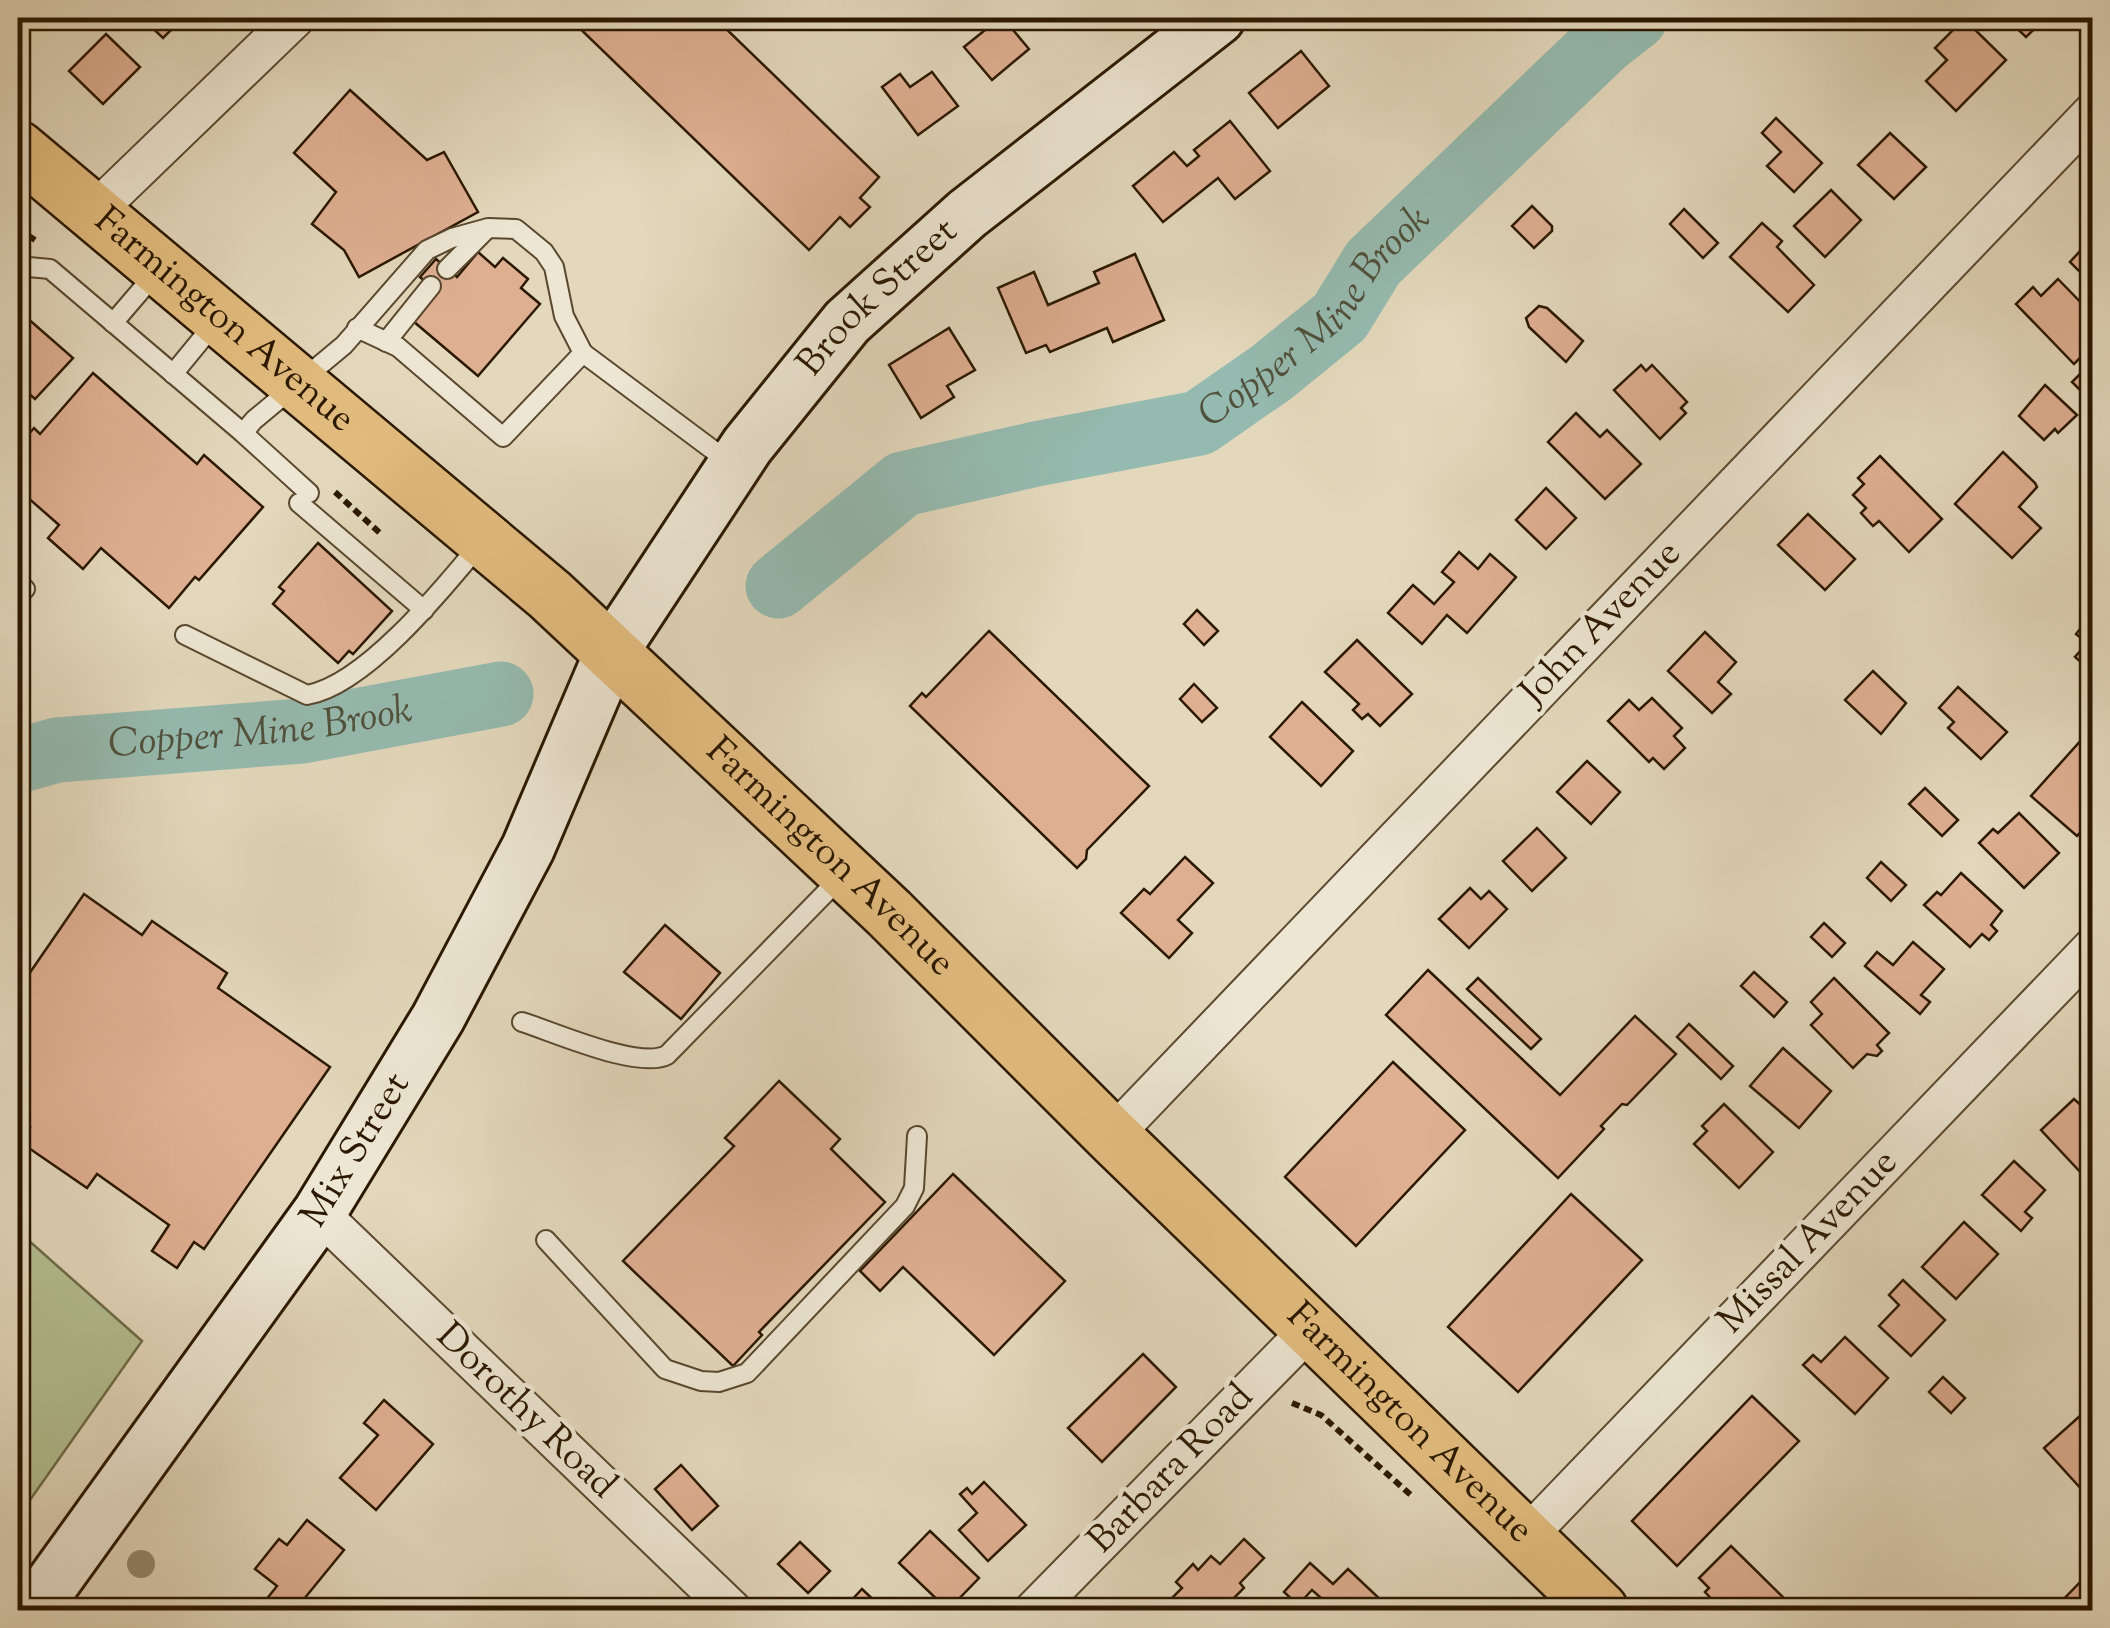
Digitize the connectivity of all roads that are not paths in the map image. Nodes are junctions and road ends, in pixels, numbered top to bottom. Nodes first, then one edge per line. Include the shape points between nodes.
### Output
1 (296, 18) edge
2 (1218, 18) edge
3 (2092, 113) edge
4 (19, 153) edge
5 (93, 213) junction
6 (488, 228) junction
7 (18, 266) edge
8 (160, 268) junction
9 (448, 269) dead end
10 (431, 286) dead end
11 (386, 296) junction
12 (411, 310) junction
13 (219, 317) junction
14 (113, 322) junction
15 (357, 328) junction
16 (386, 342) junction
17 (583, 353) junction
18 (173, 374) junction
19 (300, 385) junction
20 (243, 433) junction
21 (734, 465) junction
22 (484, 540) junction
23 (424, 610) junction
24 (185, 635) dead end
25 (612, 651) junction
26 (846, 872) junction
27 (2092, 948) edge
28 (522, 1022) dead end
29 (917, 1136) dead end
30 (1112, 1136) junction
31 (319, 1213) junction
32 (546, 1240) dead end
33 (1310, 1329) junction
34 (1524, 1538) junction
35 (33, 1610) edge
36 (732, 1610) edge
37 (1034, 1610) edge
38 (1600, 1610) edge

1 - 5 street
2 - 21 main road, Brook Street via 967,214 847,322
3 - 30 street, John Avenue
4 - 5 highway, Farmington Avenue
5 - 8 highway, Farmington Avenue
6 - 9 lane
6 - 11 lane via 427,250
6 - 17 lane via 516,229 544,252
7 - 14 lane via 50,269
8 - 13 highway, Farmington Avenue
8 - 14 lane
10 - 12 lane
11 - 12 lane
11 - 15 lane
12 - 16 lane
13 - 18 lane
13 - 19 highway, Farmington Avenue
14 - 18 lane
15 - 16 lane
15 - 19 lane
16 - 17 lane via 503,437
17 - 21 lane
18 - 20 lane
19 - 20 lane
19 - 22 highway, Farmington Avenue
20 - 23 lane
21 - 25 main road, Brook Street
22 - 23 lane
22 - 25 highway, Farmington Avenue
23 - 24 lane via 349,677 307,695
25 - 26 highway, Farmington Avenue
25 - 31 main road, Mix Street via 522,860 438,1018
26 - 28 lane via 667,1056 631,1057
26 - 30 highway, Farmington Avenue
27 - 34 street, Missal Avenue
29 - 32 lane via 914,1188 894,1220 747,1374 720,1382 666,1370
30 - 33 highway, Farmington Avenue
31 - 35 main road, Mix Street
31 - 36 street, Dorothy Road
33 - 34 highway, Farmington Avenue
33 - 37 street, Barbara Road
34 - 38 highway, Farmington Avenue

